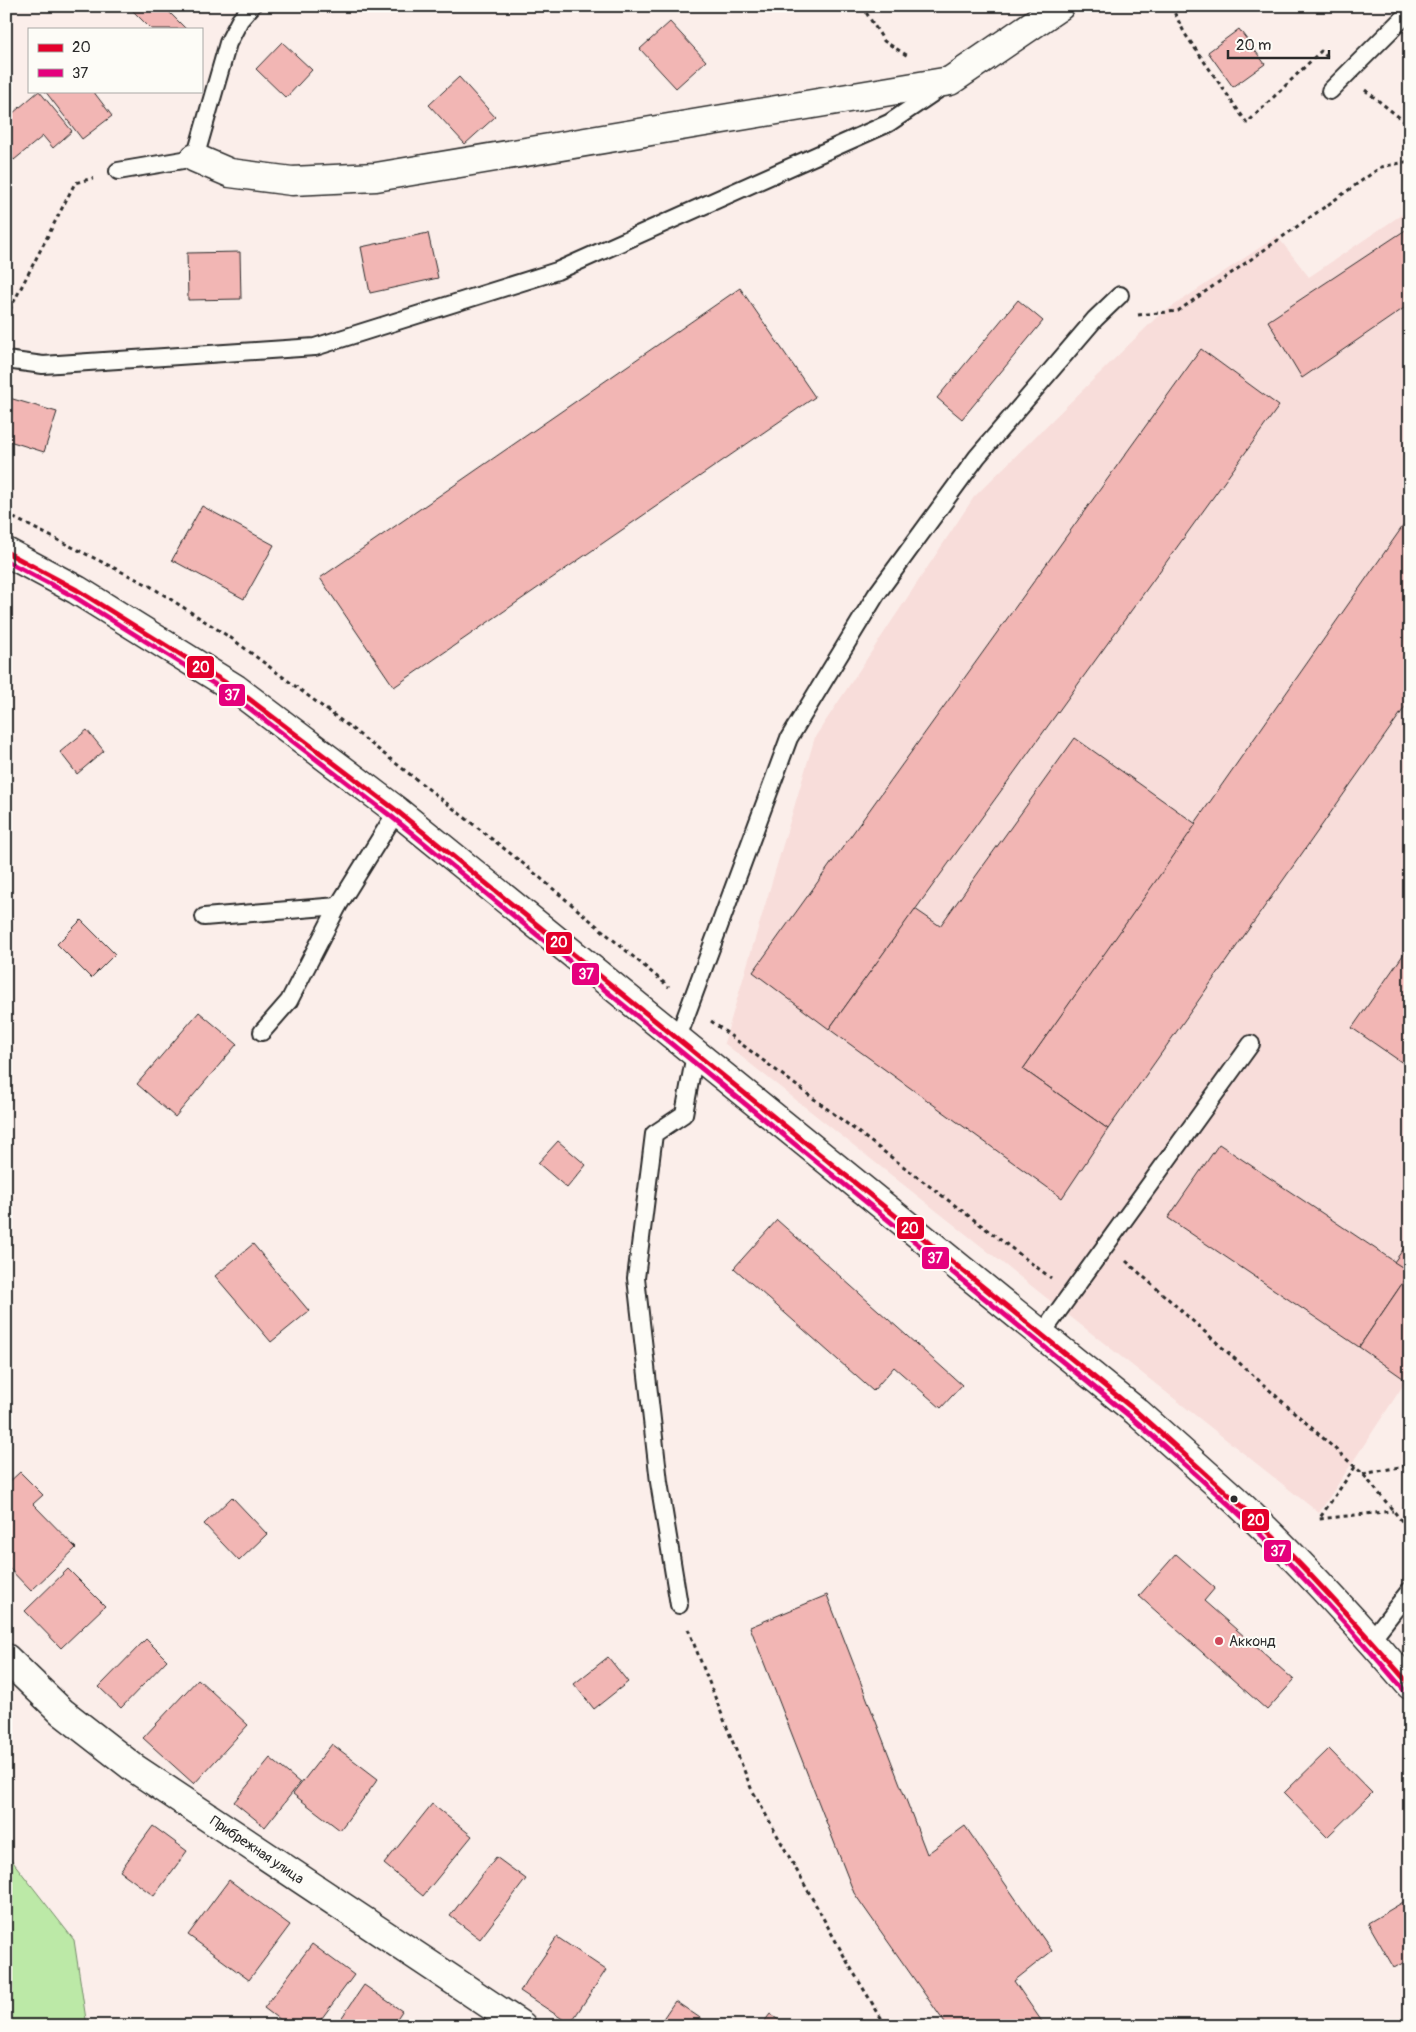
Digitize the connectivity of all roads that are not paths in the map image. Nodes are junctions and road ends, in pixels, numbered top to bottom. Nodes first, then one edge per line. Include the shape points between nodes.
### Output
1 (252, 6) edge
2 (1060, 6) edge
3 (1410, 11) edge
4 (950, 81) junction
5 (1330, 90) dead end
6 (194, 158) junction
7 (118, 171) road end
8 (1120, 295) dead end
9 (6, 360) edge
10 (6, 552) edge
11 (398, 811) junction
12 (338, 906) junction
13 (204, 917) dead end
14 (262, 1032) dead end
15 (1251, 1044) dead end
16 (686, 1047) junction
17 (1041, 1335) junction
18 (1410, 1590) edge
19 (679, 1606) road end
20 (1372, 1640) junction
21 (6, 1658) edge
22 (1410, 1684) edge
23 (522, 2026) edge

1 - 6 lane via 228,43
2 - 4 street
3 - 5 lane
4 - 6 street via 376,177 292,181 230,173
4 - 9 lane via 889,123 557,271 315,347 43,365
6 - 7 lane
8 - 16 lane via 1095,319 977,457 876,595 789,738
10 - 11 street via 77,590 236,689
11 - 12 lane
11 - 16 street
12 - 13 lane
12 - 14 lane via 289,1001
15 - 17 lane
16 - 17 street
16 - 19 lane via 684,1114 654,1134 636,1278 660,1482
17 - 20 street via 1137,1412 1234,1500
18 - 20 lane
20 - 22 street
21 - 23 street, Прибрежная улица via 62,1712 134,1768

